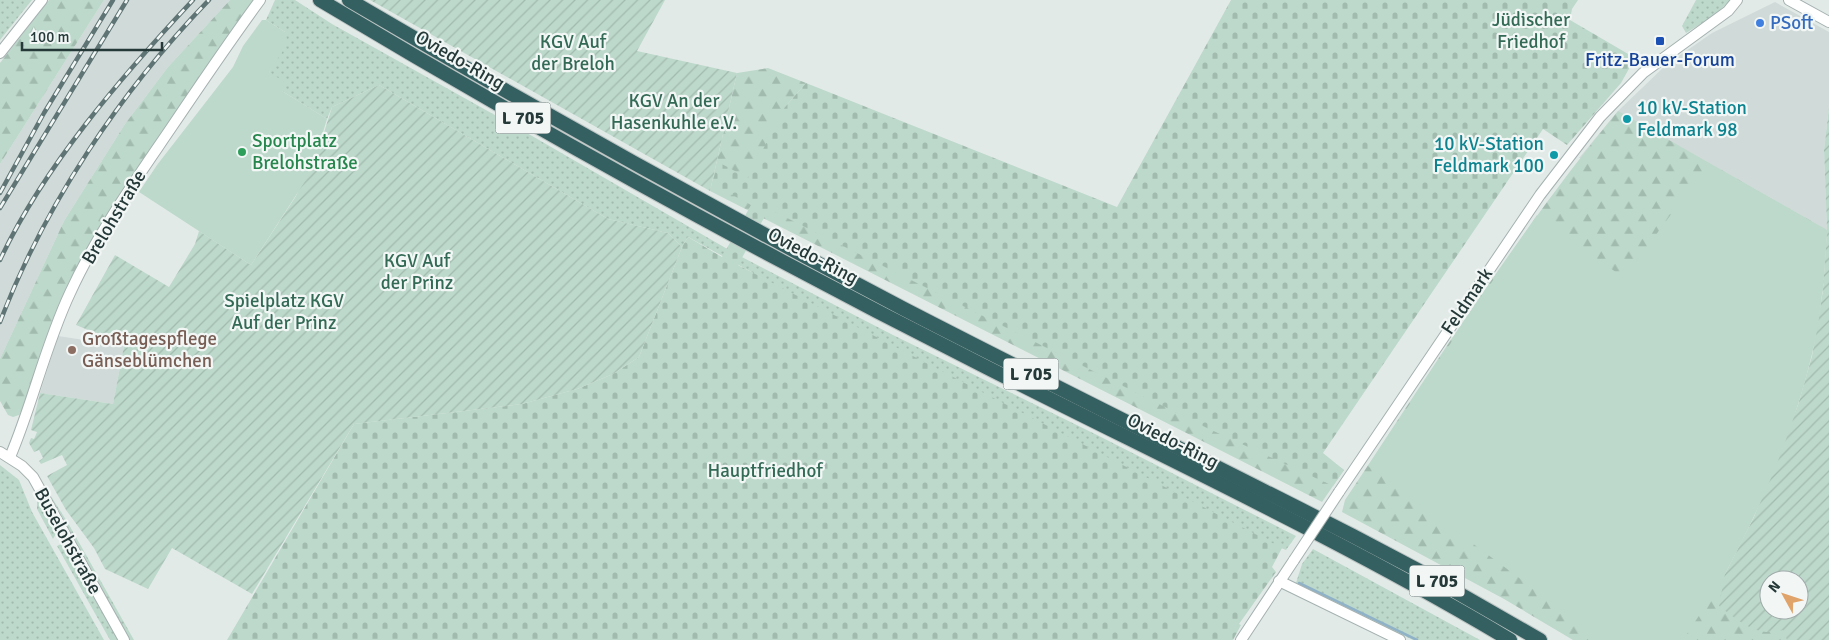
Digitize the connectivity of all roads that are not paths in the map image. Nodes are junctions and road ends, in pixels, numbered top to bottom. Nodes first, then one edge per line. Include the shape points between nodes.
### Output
1 (42, 0) edge
2 (260, 0) edge
3 (320, 0) edge
4 (349, 0) edge
5 (1737, 0) edge
6 (1789, 0) edge
7 (1829, 22) edge
8 (0, 53) edge
9 (0, 452) edge
10 (10, 457) junction
11 (1279, 581) junction
12 (124, 640) edge
13 (1241, 640) edge
14 (1400, 640) edge
15 (1510, 640) edge
16 (1540, 640) edge

1 - 8 street
2 - 10 street, Brelohstraße via 97,241 54,330 24,426
3 - 15 highway, Oviedo-Ring / L 705 via 580,151 728,232 982,366 1300,525
4 - 16 highway, Oviedo-Ring / L 705 via 611,151 825,267 1425,574
5 - 11 street, Feldmark, bridge via 1728,11 1643,73 1569,155 1478,284
6 - 7 street
9 - 10 street, Buselohstraße
10 - 12 street, Buselohstraße via 32,477
11 - 13 street, Feldmark
11 - 14 street

